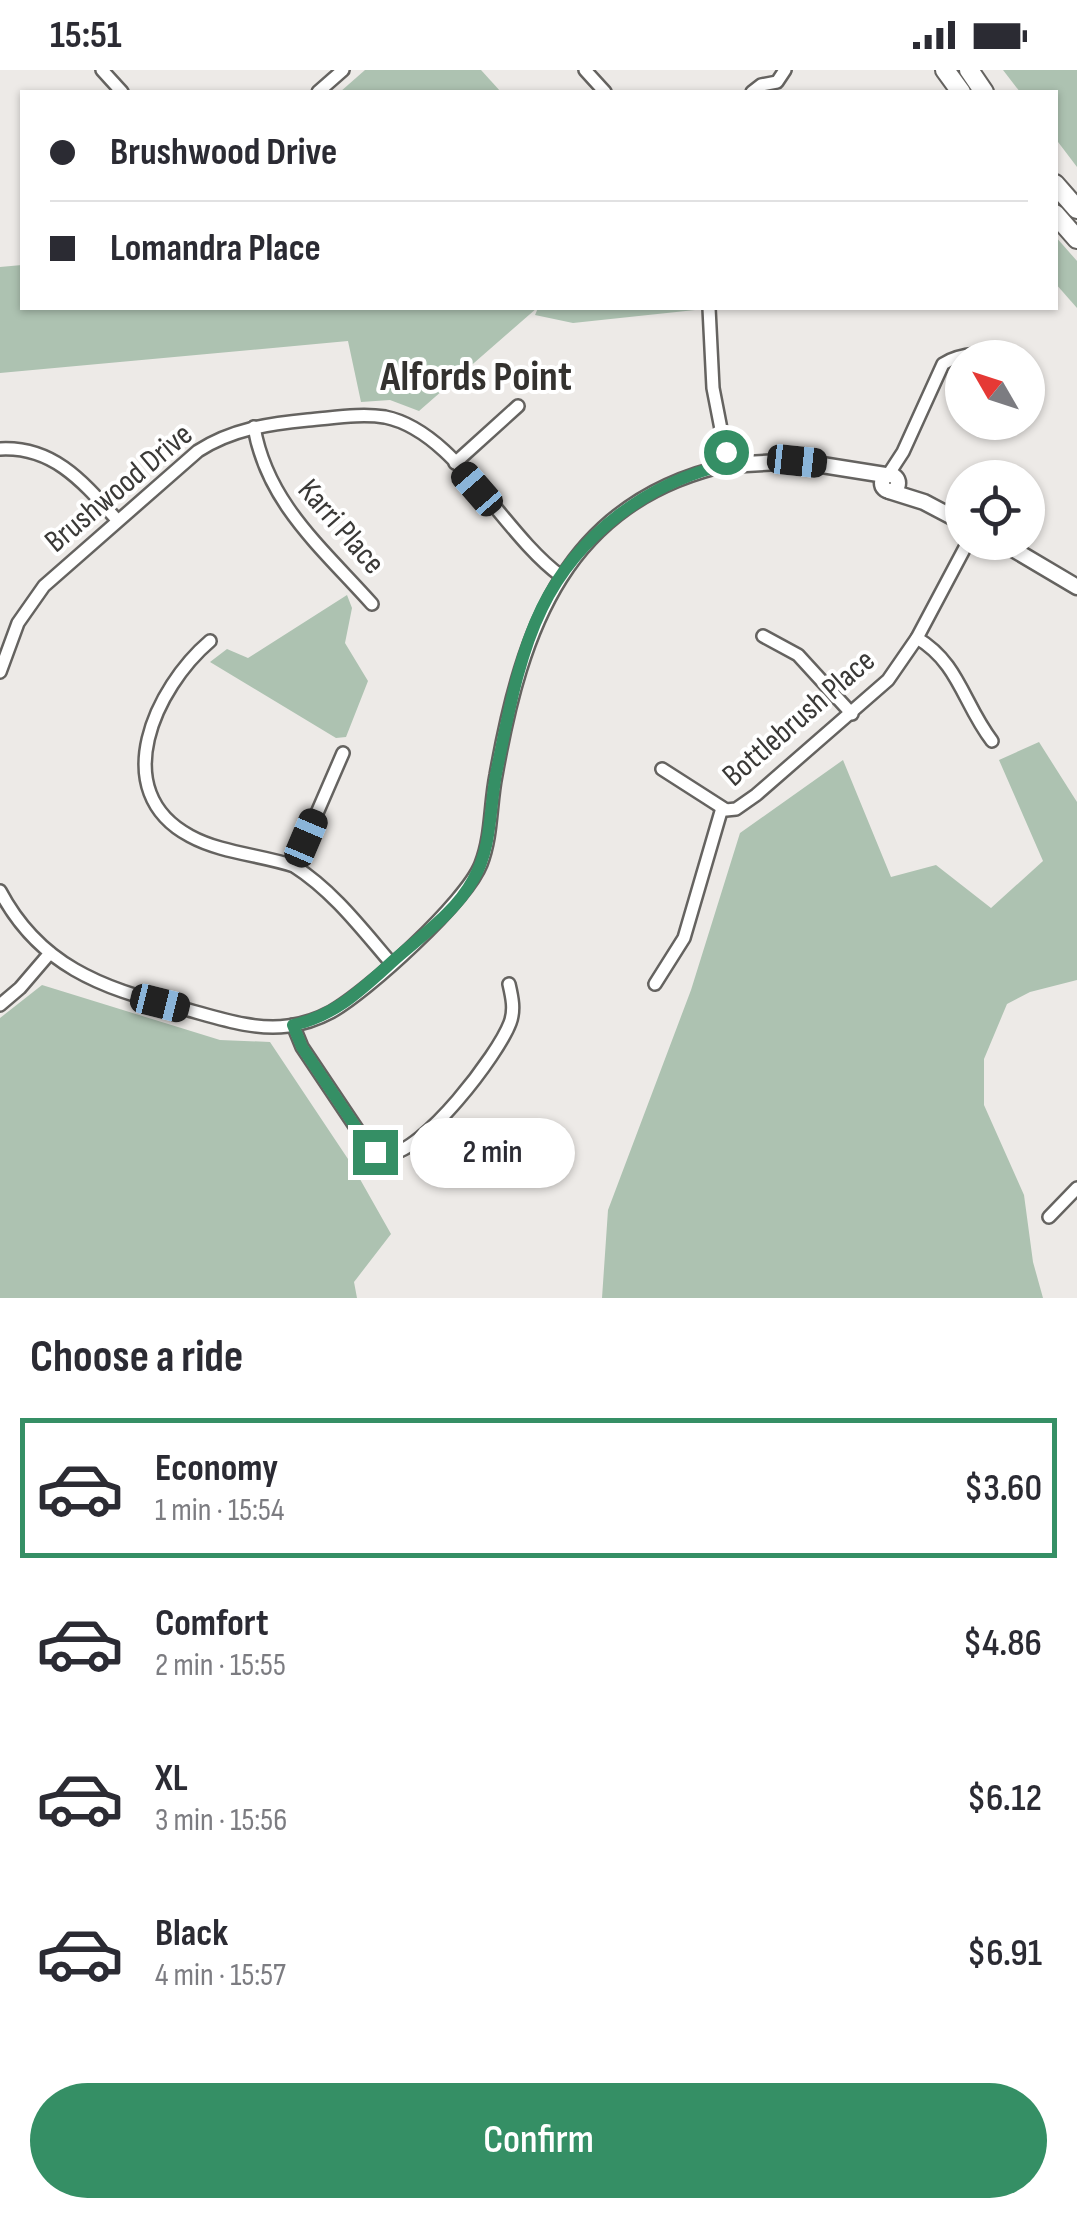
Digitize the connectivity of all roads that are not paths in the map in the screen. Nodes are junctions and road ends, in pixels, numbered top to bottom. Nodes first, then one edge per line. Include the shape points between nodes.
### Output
1 (102, 70) edge
2 (343, 70) edge
3 (585, 70) edge
4 (786, 70) edge
5 (777, 82) junction
6 (120, 90) edge
7 (320, 90) edge
8 (603, 90) edge
9 (755, 90) edge
10 (784, 90) edge
11 (1058, 188) edge
12 (1077, 210) edge
13 (1058, 217) edge
14 (1077, 239) edge
15 (709, 310) edge
16 (945, 363) edge
17 (518, 406) dead end
18 (254, 427) junction
19 (0, 449) edge
20 (455, 463) junction
21 (728, 464) junction
22 (890, 481) junction
23 (945, 513) edge
24 (117, 520) junction
25 (958, 560) edge
26 (1035, 560) edge
27 (561, 576) junction
28 (1075, 581) edge
29 (372, 604) dead end
30 (6, 635) edge
31 (762, 636) dead end
32 (917, 638) junction
33 (210, 641) dead end
34 (0, 672) edge
35 (852, 714) junction
36 (992, 741) dead end
37 (343, 753) dead end
38 (662, 770) dead end
39 (722, 808) junction
40 (294, 866) junction
41 (0, 891) edge
42 (50, 953) junction
43 (391, 963) junction
44 (509, 984) dead end
45 (655, 984) dead end
46 (0, 1005) edge
47 (293, 1025) junction
48 (1077, 1188) edge
49 (1049, 1216) dead end

1 - 6 street
2 - 7 street
3 - 8 street
4 - 5 street
5 - 9 street
5 - 10 street
11 - 12 highway
13 - 14 highway
15 - 21 street via 713,388
16 - 22 street
17 - 20 street
18 - 20 street, Brushwood Drive via 390,418 423,433
18 - 24 street, Brushwood Drive via 198,451
18 - 29 street, Karri Place via 263,467 280,499
19 - 24 street via 30,451 62,464
20 - 27 street, Brushwood Drive
21 - 22 street via 797,461
21 - 27 street via 639,501 592,538
22 - 23 street
24 - 30 street, Brushwood Drive via 44,586
25 - 32 street, Bottlebrush Place
26 - 28 street
27 - 43 street via 527,647 481,864 455,905
30 - 34 street, Brushwood Drive
31 - 35 street via 798,654
32 - 35 street, Bottlebrush Place via 888,680
32 - 36 street via 946,659
33 - 40 street via 153,718 144,753 152,796 188,836
35 - 39 street, Bottlebrush Place via 743,805
37 - 40 street
38 - 39 street, Bottlebrush Place
39 - 45 street via 684,938
40 - 43 street via 324,888
41 - 42 street
42 - 46 street
42 - 47 street via 124,993 259,1026
43 - 47 street via 334,1011
44 - 47 street via 512,1017 502,1039 445,1116 392,1154 367,1144
48 - 49 street

